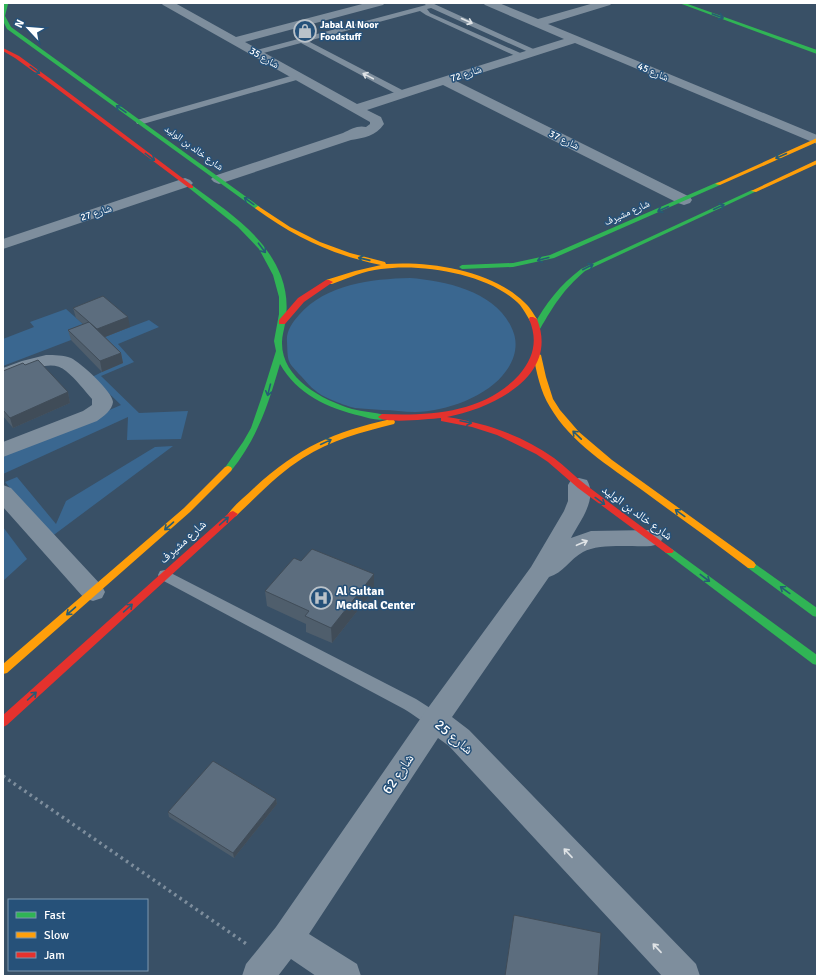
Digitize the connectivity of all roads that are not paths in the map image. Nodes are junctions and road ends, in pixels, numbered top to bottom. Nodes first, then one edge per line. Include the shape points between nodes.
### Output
1 (167, 3) edge
2 (343, 3) edge
3 (379, 3) edge
4 (489, 3) edge
5 (606, 3) edge
6 (681, 3) edge
7 (708, 3) edge
8 (5, 4) edge
9 (426, 6) edge
10 (356, 9) junction
11 (538, 23) junction
12 (767, 24) dead end
13 (790, 32) dead end
14 (776, 37) junction
15 (576, 39) junction
16 (235, 41) junction
17 (302, 41) junction
18 (3, 49) edge
19 (536, 52) junction
20 (817, 52) edge
21 (256, 53) junction
22 (523, 56) junction
23 (297, 77) junction
24 (445, 81) junction
25 (403, 94) junction
26 (359, 111) junction
27 (140, 122) junction
28 (817, 140) edge
29 (817, 162) edge
30 (219, 179) junction
31 (185, 183) junction
32 (684, 200) junction
33 (4, 244) edge
34 (402, 266) junction
35 (437, 268) junction
36 (282, 322) junction
37 (537, 327) junction
38 (279, 352) junction
39 (537, 355) junction
40 (3, 375) edge
41 (427, 417) junction
42 (403, 419) junction
43 (3, 450) edge
44 (579, 485) junction
45 (3, 493) edge
46 (651, 538) junction
47 (539, 573) junction
48 (165, 575) junction
49 (93, 592) junction
50 (817, 613) edge
51 (817, 661) edge
52 (3, 670) edge
53 (435, 720) junction
54 (3, 722) edge
55 (272, 958) edge
56 (344, 976) edge
57 (684, 976) edge

1 - 16 street, شارع 35
2 - 10 street
3 - 10 street
4 - 11 street, شارع 45
5 - 11 street
6 -> 14 main road
7 - 12 main road
27 -> 8 main road, شارع خالد بن الوليد via 9,28 3,16
9 - 17 lane
9 -> 19 lane
9 - 22 lane via 428,14
10 - 16 street
11 - 15 street, شارع 45
13 - 14 main road
14 - 20 main road
15 - 19 street, شارع 72
15 - 28 street, شارع 45
16 - 21 street, شارع 35
17 - 21 lane
25 -> 17 lane
18 -> 31 main road via 50,81
19 - 22 street, شارع 72
21 - 23 street, شارع 35
22 - 24 street, شارع 72
23 - 26 street, شارع 35
23 - 27 lane
24 - 25 street, شارع 72
24 - 32 street, شارع 37
25 - 26 street, شارع 72
26 - 30 street via 367,120 365,127 355,134
27 - 30 main road, شارع خالد بن الوليد
28 -> 32 main road, شارع مشيرف
37 -> 29 main road via 556,293 568,280 583,270
34 -> 30 main road, شارع خالد بن الوليد via 346,255 321,247 300,237
31 - 33 street, شارع 27
31 -> 36 main road via 239,223 265,251 280,284
32 -> 35 main road, شارع مشيرف via 534,262
34 - 35 main road
34 - 36 main road via 362,271 335,279 297,302
35 - 37 main road via 476,276 509,292 531,314
36 - 38 main road via 278,337
37 - 39 main road via 540,346
38 - 42 main road via 284,366 295,380 310,392 351,410
38 -> 49 main road, شارع مشيرف via 263,411 252,436 236,460 209,490
39 - 41 main road via 532,368 508,391 472,408
50 -> 39 main road, شارع خالد بن الوليد via 598,454 575,434 558,414 546,394
40 - 43 street via 47,360 66,362 102,397 103,402 102,407 90,416
41 - 42 main road
41 -> 44 main road, شارع خالد بن الوليد via 479,425 503,433 547,457
48 -> 42 main road, شارع مشيرف via 289,463 314,447 342,435 372,425
44 -> 46 main road, شارع خالد بن الوليد
44 - 47 street, شارع 62 via 579,501 575,511
45 - 49 street
47 -> 46 street, شارع 62 via 574,546 591,539
46 -> 51 main road, شارع خالد بن الوليد
47 - 53 street, شارع 62
48 - 53 lane, شارع 25 via 410,704
54 -> 48 main road, شارع مشيرف
49 -> 52 main road, شارع مشيرف
53 - 55 street, شارع 62
57 -> 53 street, شارع 25 via 459,738
55 - 56 street

